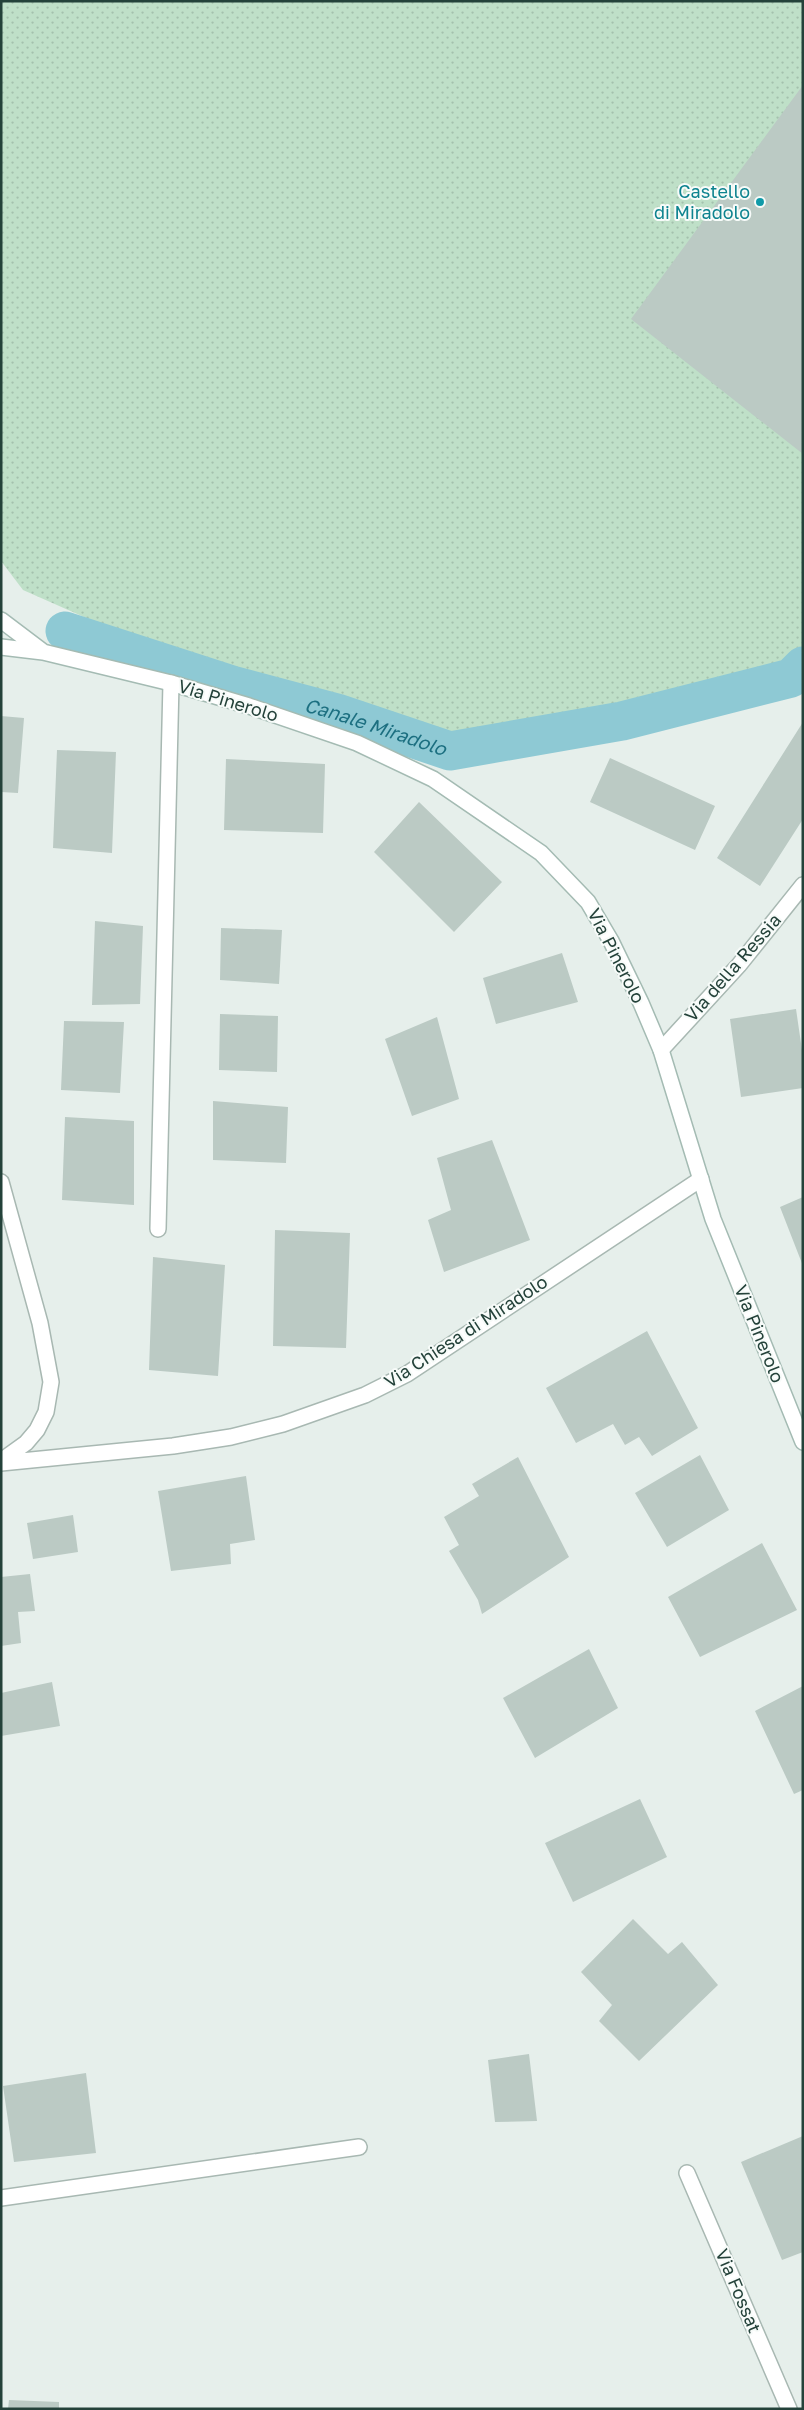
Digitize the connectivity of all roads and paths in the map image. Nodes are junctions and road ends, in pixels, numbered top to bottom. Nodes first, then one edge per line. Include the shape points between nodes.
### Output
1 (1, 620) edge
2 (1, 648) edge
3 (43, 652) junction
4 (171, 683) junction
5 (803, 885) edge
6 (661, 1050) junction
7 (701, 1179) junction
8 (1, 1182) edge
9 (158, 1229) dead end
10 (803, 1442) edge
11 (1, 1462) edge
12 (359, 2147) dead end
13 (687, 2173) dead end
14 (1, 2198) edge
15 (789, 2409) edge

1 - 3 street, Via Pinerolo
2 - 3 street, Via Pinerolo
3 - 4 street, Via Pinerolo
4 - 6 street, Via Pinerolo via 357,743 433,779 541,853 588,902 611,942
4 - 9 street
5 - 6 street, Via della Ressia via 739,965
6 - 7 street, Via Pinerolo
7 - 10 street, Via Pinerolo via 713,1219
7 - 11 street, Via Chiesa di Miradolo via 406,1374 365,1395 283,1424 231,1437 173,1446
8 - 11 street via 40,1323 51,1382 46,1412 37,1430
12 - 14 street
13 - 15 street, Via Fossat

